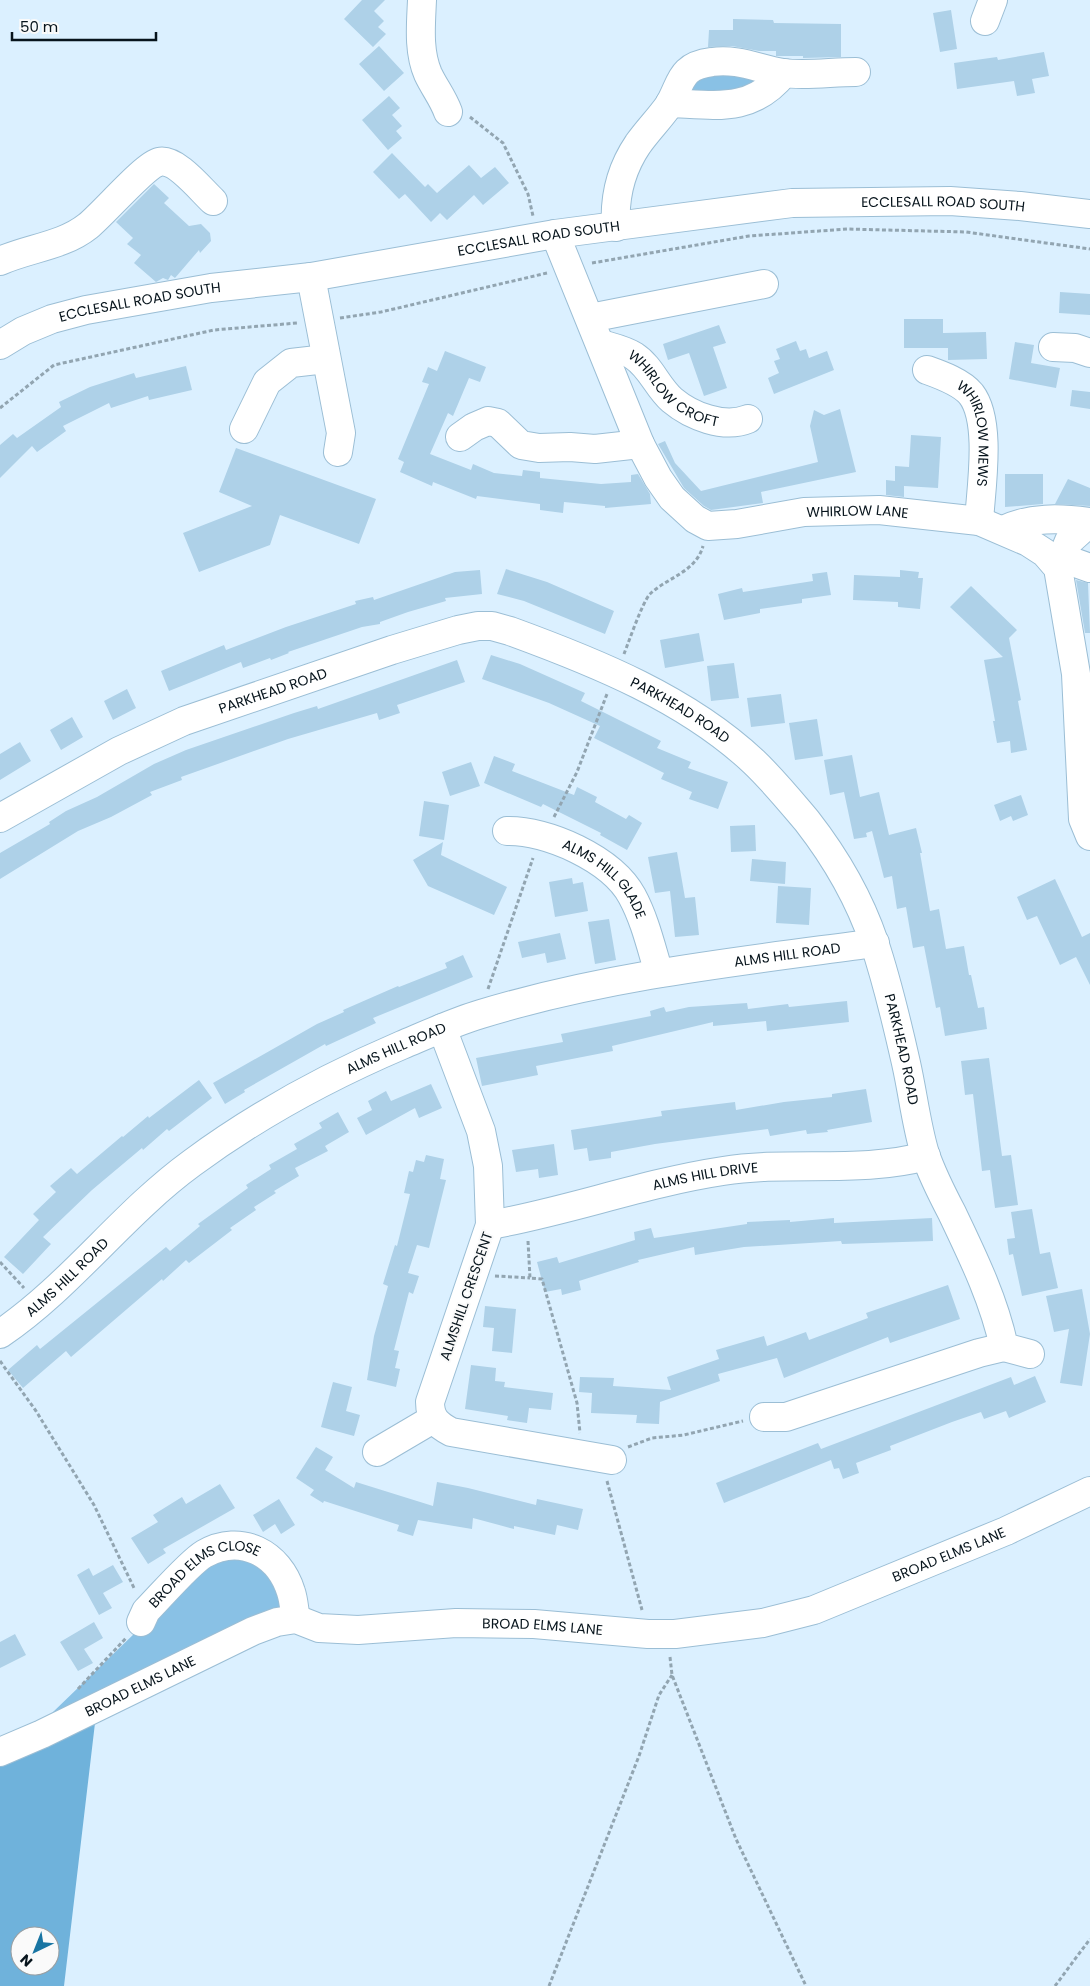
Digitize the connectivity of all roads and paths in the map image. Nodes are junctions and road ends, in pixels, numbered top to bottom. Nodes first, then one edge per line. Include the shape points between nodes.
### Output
1 (422, 0) edge
2 (856, 72) dead end
3 (784, 73) junction
4 (444, 103) joint
5 (670, 103) junction
6 (528, 194) dead end
7 (213, 201) dead end
8 (1090, 214) edge
9 (616, 227) junction
10 (555, 234) junction
11 (1090, 249) edge
12 (0, 261) edge
13 (569, 267) junction
14 (311, 277) junction
15 (764, 284) dead end
16 (590, 318) junction
17 (319, 322) junction
18 (601, 344) junction
19 (0, 345) edge
20 (1052, 347) dead end
21 (1090, 353) edge
22 (326, 359) junction
23 (927, 370) dead end
24 (0, 408) edge
25 (748, 419) dead end
26 (244, 429) dead end
27 (460, 437) dead end
28 (640, 444) junction
29 (338, 452) dead end
30 (991, 525) junction
31 (708, 526) junction
32 (1086, 532) edge
33 (1060, 563) junction
34 (1090, 568) edge
35 (616, 673) junction
36 (0, 818) edge
37 (507, 831) dead end
38 (1090, 836) edge
39 (544, 837) junction
40 (875, 943) junction
41 (658, 973) junction
42 (479, 1014) junction
43 (442, 1028) junction
44 (926, 1156) junction
45 (526, 1218) junction
46 (490, 1225) junction
47 (0, 1262) edge
48 (474, 1274) junction
49 (530, 1278) junction
50 (40, 1304) junction
51 (0, 1334) edge
52 (1004, 1347) junction
53 (1030, 1354) dead end
54 (0, 1361) edge
55 (764, 1417) joint
56 (433, 1419) junction
57 (377, 1452) dead end
58 (578, 1453) junction
59 (612, 1460) junction
60 (1090, 1491) edge
61 (143, 1616) junction
62 (296, 1619) junction
63 (648, 1634) junction
64 (675, 1634) junction
65 (672, 1675) junction
66 (76, 1692) dead end
67 (0, 1752) edge
68 (1090, 1938) edge
69 (549, 1986) edge
70 (806, 1986) edge
71 (1055, 1986) edge

1 - 4 street via 421,52 428,74
2 - 3 street
3 - 5 street via 760,96 740,103
3 - 5 street via 742,62 711,62 683,75
4 - 6 path via 503,143
5 - 9 street via 637,145 621,178 615,202
7 - 12 street via 179,168 159,162 144,170 110,208 86,227 57,242
8 - 9 street, ECCLESALL ROAD SOUTH via 950,202 792,203
9 - 10 street, ECCLESALL ROAD SOUTH
10 - 13 street
10 - 14 street, ECCLESALL ROAD SOUTH
11 - 13 path via 966,232 847,229 749,236
13 - 16 street
13 - 17 path via 381,312
14 - 17 street
14 - 19 street, ECCLESALL ROAD SOUTH via 211,288 86,310 23,330
15 - 16 street
16 - 18 street
17 - 22 street
17 - 24 path via 214,330 54,365
18 - 25 street, WHIRLOW CROFT via 633,355 648,368 672,400 688,410 711,421 740,422
18 - 28 street
20 - 21 street via 1076,348
22 - 26 street via 291,363 267,382
22 - 29 street via 341,433
23 - 30 street, WHIRLOW MEWS via 949,378 971,394 980,416
27 - 28 street via 488,421 498,423 521,444 539,448 595,449
28 - 31 street via 672,498
30 - 31 street, WHIRLOW LANE via 879,510 804,512
30 - 32 street via 1060,518 1090,522
30 - 33 street, WHIRLOW LANE
31 - 35 path via 700,556 683,573 649,594
32 - 33 street via 1069,541
33 - 34 street
33 - 38 street via 1076,674 1084,819
35 - 36 street, PARKHEAD ROAD via 510,630 478,626 458,630 184,721 119,751
35 - 39 path via 577,772
35 - 40 street, PARKHEAD ROAD via 710,727 754,761 819,837 844,875
37 - 39 street, ALMS HILL GLADE via 523,831
39 - 41 street, ALMS HILL GLADE via 578,849 622,883 641,913
39 - 42 path via 533,859
40 - 41 street, ALMS HILL ROAD
40 - 44 street, PARKHEAD ROAD
41 - 42 street, ALMS HILL ROAD via 563,992
42 - 43 street, ALMS HILL ROAD
43 - 46 street, ALMSHILL CRESCENT via 481,1131 488,1166
43 - 50 street, ALMS HILL ROAD via 369,1059 246,1124 188,1165
44 - 45 street, ALMS HILL DRIVE via 901,1163 775,1165 723,1171
44 - 52 street, PARKHEAD ROAD via 988,1293
45 - 46 street, ALMS HILL DRIVE
45 - 49 path
46 - 48 street, ALMSHILL CRESCENT
47 - 50 path
48 - 49 path
48 - 56 street, ALMSHILL CRESCENT via 430,1402
49 - 58 path via 542,1279 577,1403
50 - 51 street, ALMS HILL ROAD
52 - 53 street
52 - 55 street via 786,1417
54 - 61 path via 36,1411 94,1505
55 - 59 path via 684,1435 652,1438 618,1451
56 - 57 street
56 - 58 street via 451,1432
58 - 59 street
59 - 63 path via 606,1475
60 - 64 street, BROAD ELMS LANE via 1006,1531 814,1610 763,1623
61 - 62 street, BROAD ELMS CLOSE via 202,1555 221,1546 239,1545 255,1548 269,1556 279,1568 291,1591
61 - 66 path
62 - 63 street, BROAD ELMS LANE via 319,1628 358,1630 456,1623 534,1624
62 - 67 street, BROAD ELMS LANE via 253,1631
63 - 64 street, BROAD ELMS LANE
64 - 65 path via 669,1651
65 - 69 path via 659,1695 639,1756
65 - 70 path via 736,1840
68 - 71 path

